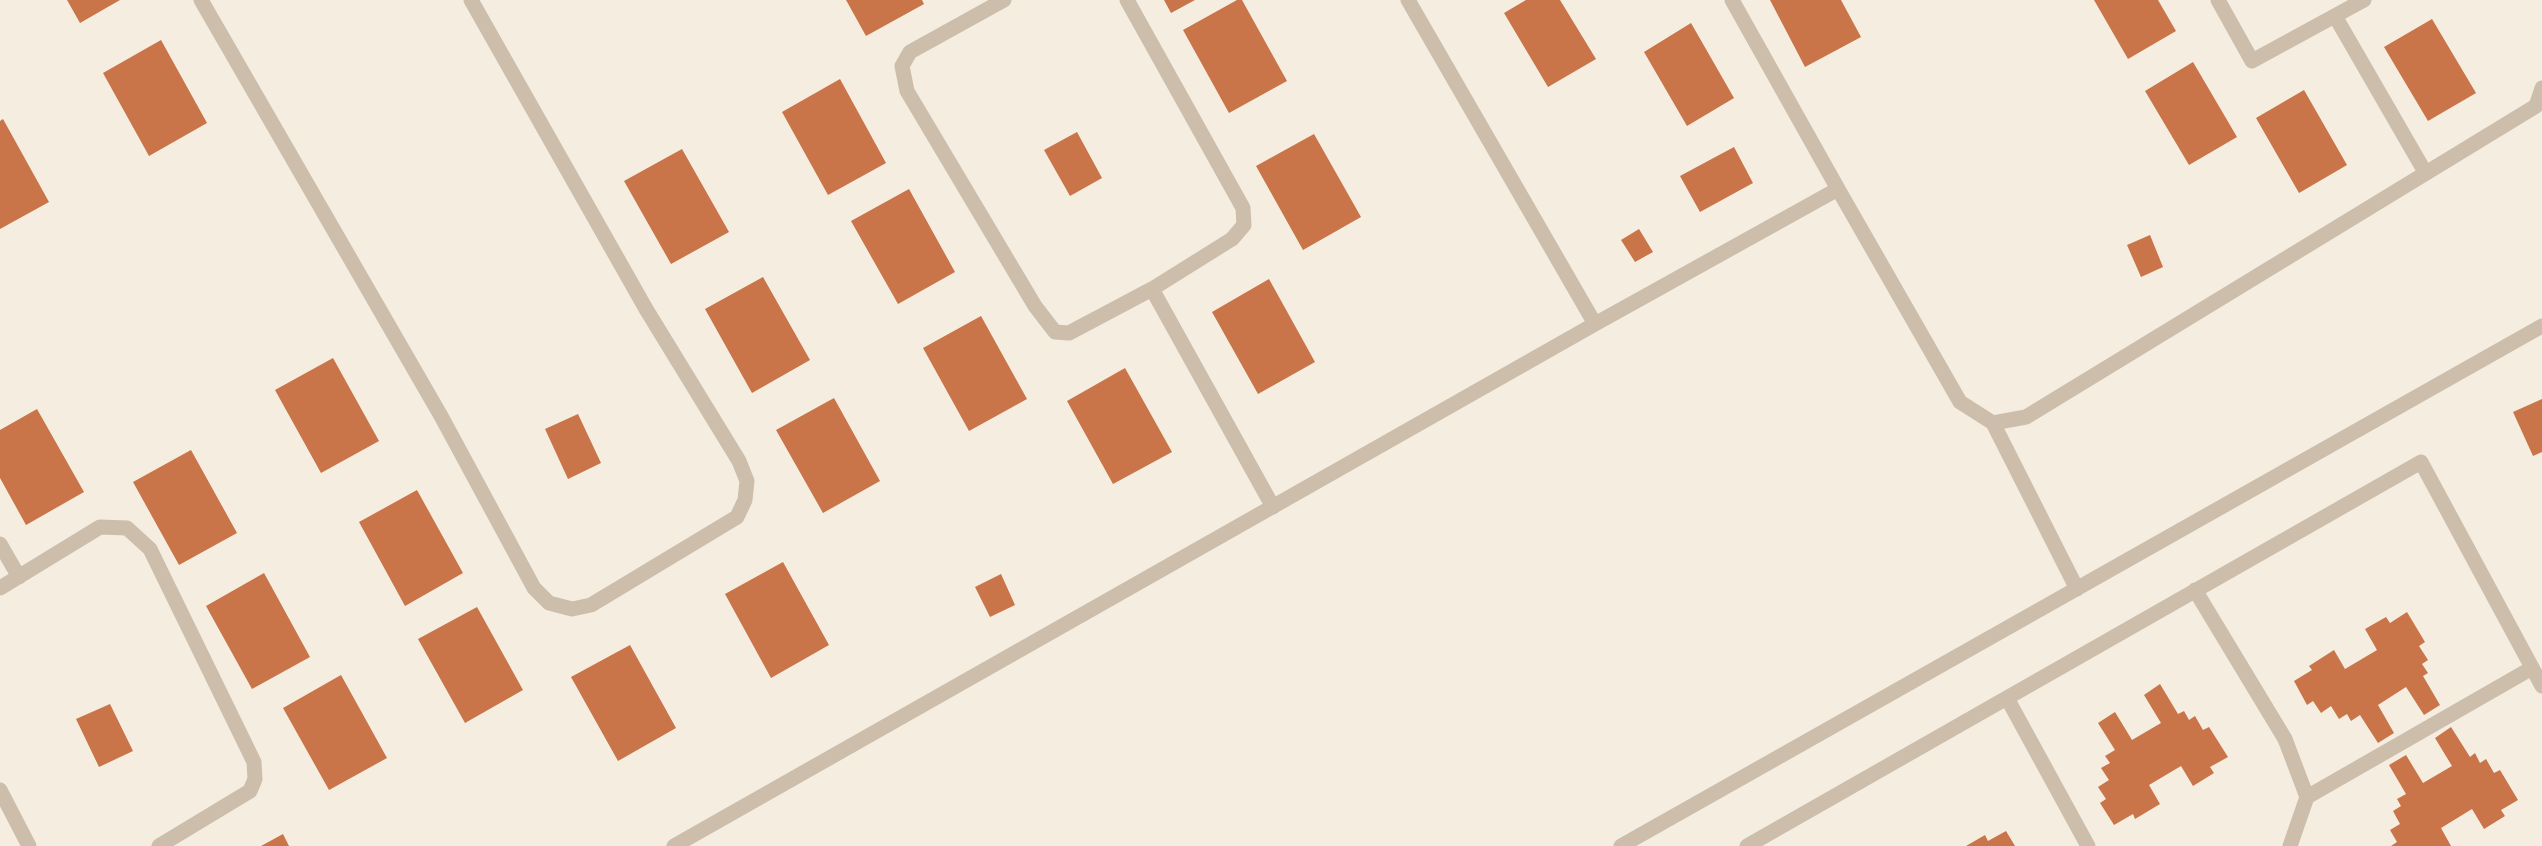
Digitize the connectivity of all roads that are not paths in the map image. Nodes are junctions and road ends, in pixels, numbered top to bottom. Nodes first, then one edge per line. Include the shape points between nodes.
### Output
1 (201, 0) edge
2 (471, 0) edge
3 (1127, 0) edge
4 (1408, 0) edge
5 (1732, 0) edge
6 (2218, 0) edge
7 (2364, 0) edge
8 (994, 2) edge
9 (2335, 16) junction
10 (2542, 88) edge
11 (2425, 172) junction
12 (1838, 189) junction
13 (1152, 289) junction
14 (1595, 324) junction
15 (2542, 326) edge
16 (1993, 423) junction
17 (1273, 507) junction
18 (0, 544) edge
19 (19, 577) junction
20 (0, 588) edge
21 (2077, 589) junction
22 (2195, 591) junction
23 (2532, 668) junction
24 (2542, 686) edge
25 (2007, 698) junction
26 (0, 790) edge
27 (2307, 797) junction
28 (167, 844) edge
29 (29, 846) edge
30 (674, 846) edge
31 (1621, 846) edge
32 (1747, 846) edge
33 (2088, 846) edge
34 (2290, 846) edge

1 - 2 street via 441,416 534,588 549,603 572,609 591,605 737,517 745,500 747,482 739,461 646,309
3 - 13 street via 1244,216 1244,225 1232,239
4 - 14 street
5 - 12 street
6 - 9 street via 2252,61
7 - 9 street
8 - 13 street via 910,52 902,66 907,91 1035,306 1055,332 1068,333
9 - 11 street
10 - 11 street via 2536,106
11 - 16 street via 2026,417
12 - 14 street
12 - 16 street via 1960,402
13 - 17 street
14 - 17 street
15 - 21 street
16 - 21 street
17 - 30 street
18 - 19 street
19 - 20 street
19 - 28 street via 100,527 127,528 150,549 254,762 255,779 250,791
21 - 31 street
22 - 23 street via 2421,462
22 - 25 street
22 - 27 street via 2286,740
23 - 24 street
23 - 27 street
25 - 32 street
25 - 33 street
26 - 29 street
27 - 34 street

